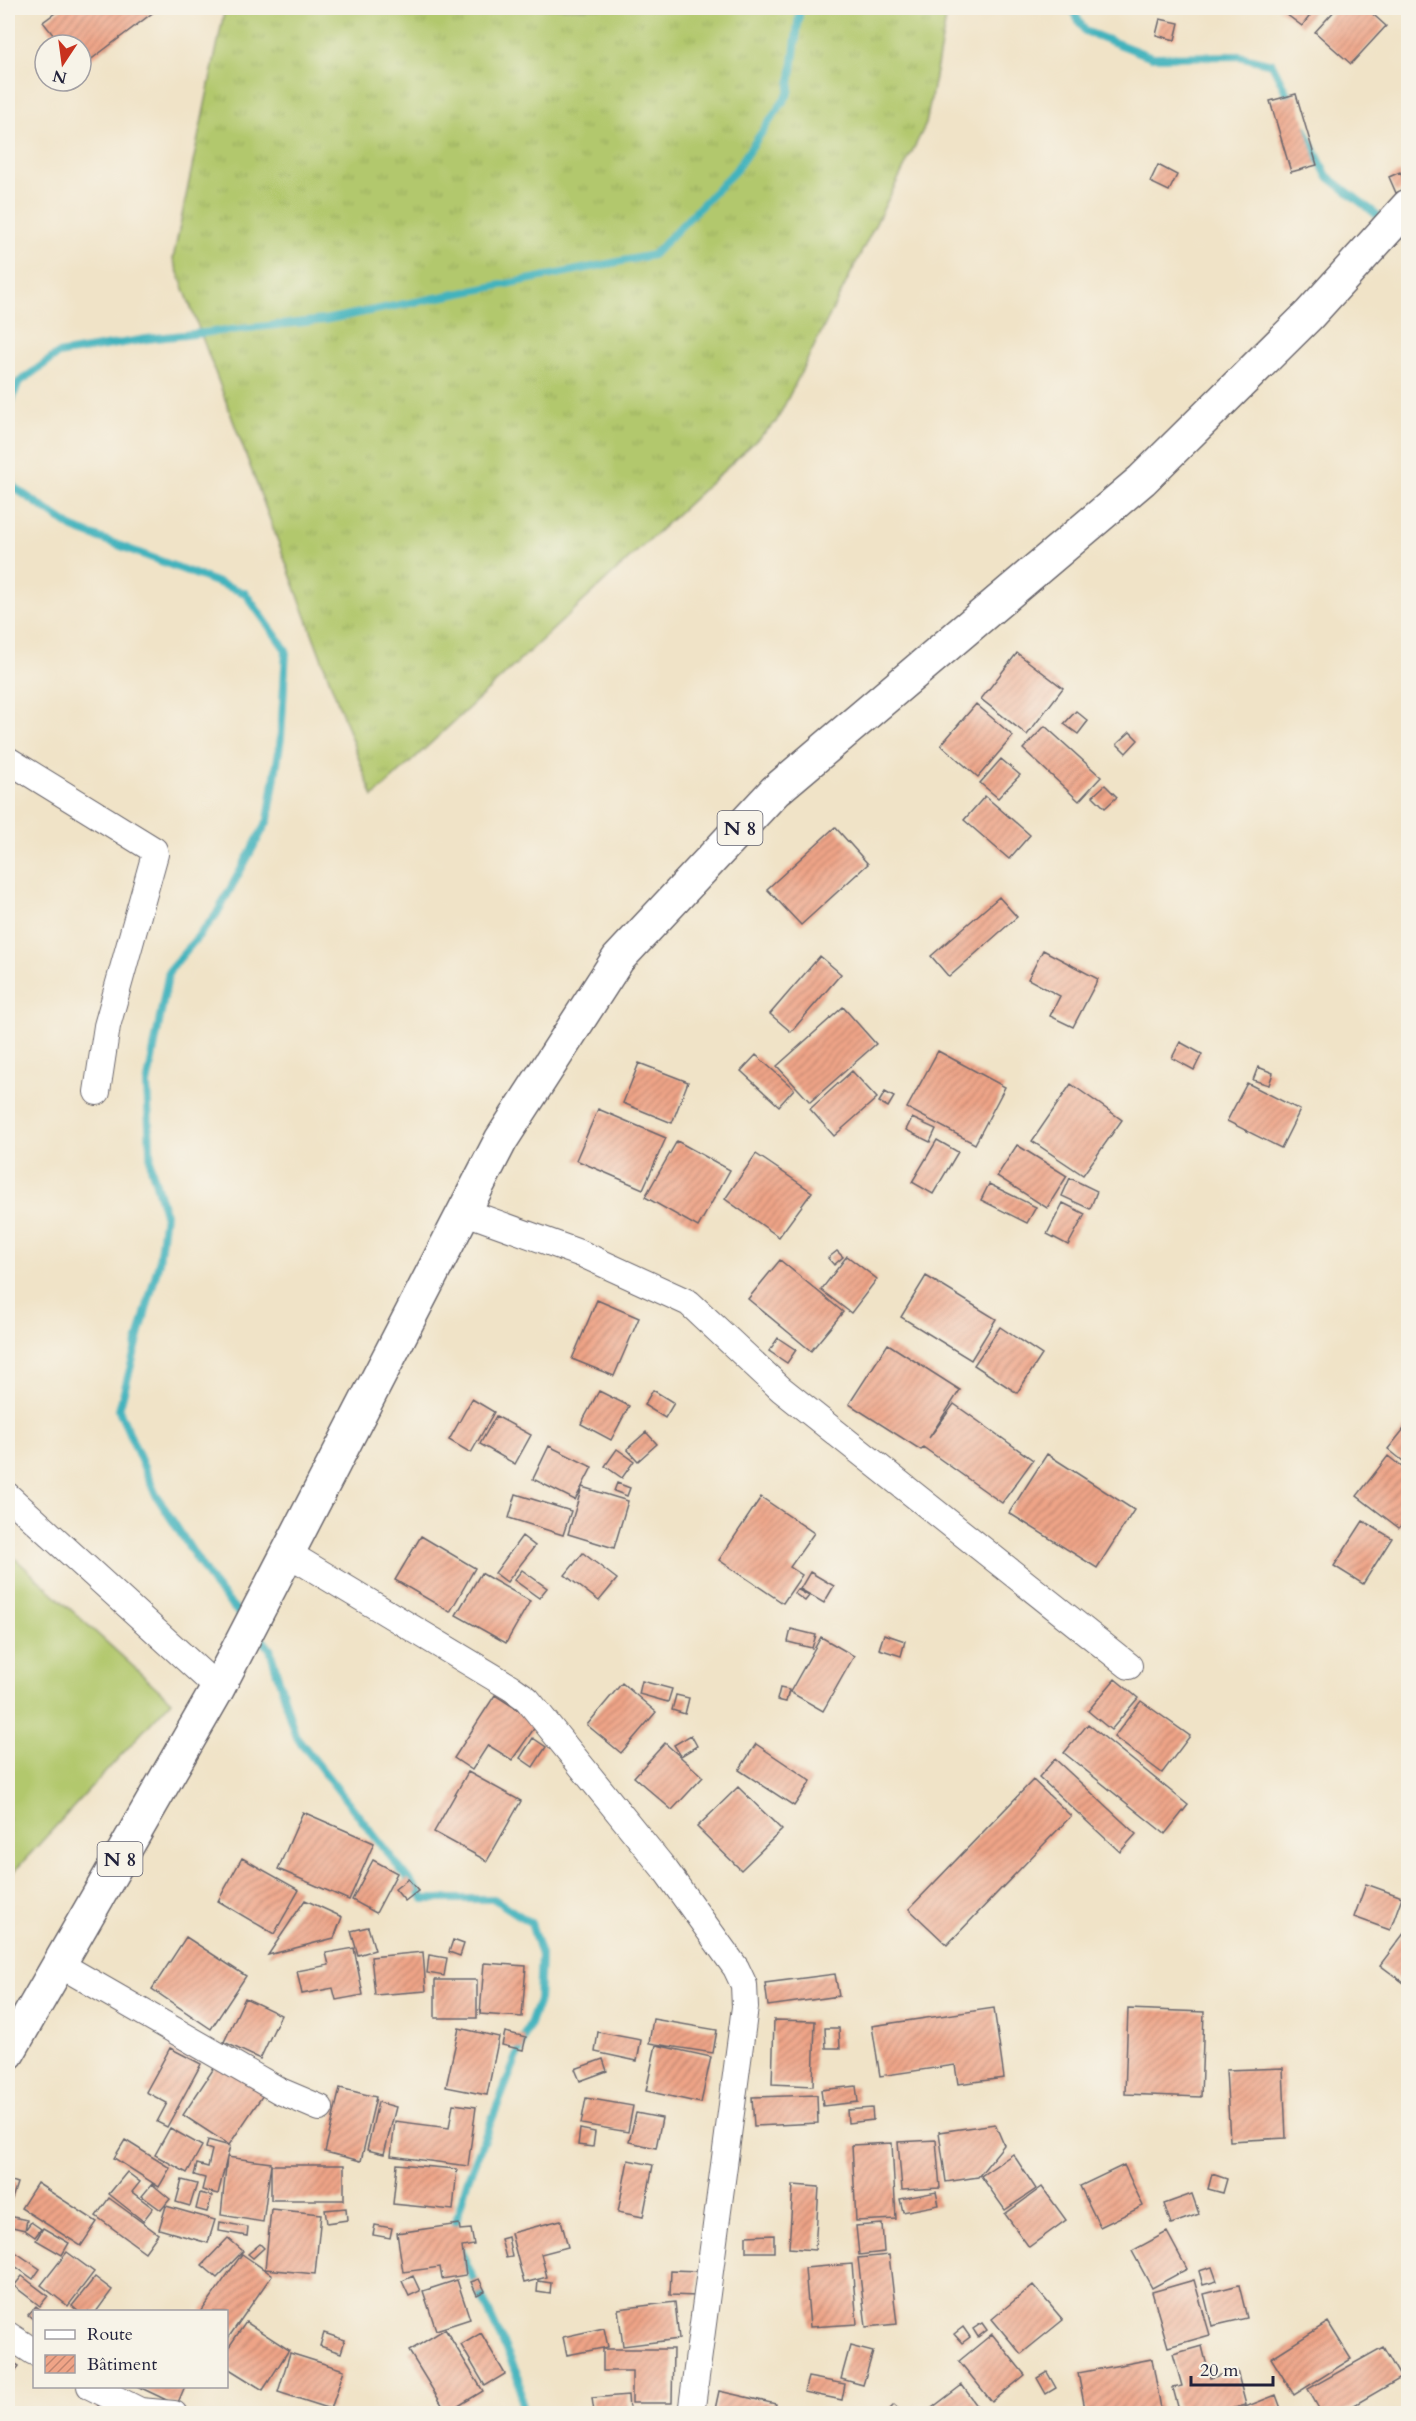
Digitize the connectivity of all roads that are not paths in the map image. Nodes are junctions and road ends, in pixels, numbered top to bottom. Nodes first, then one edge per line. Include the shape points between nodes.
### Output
1 (1408, 206) edge
2 (8, 760) edge
3 (97, 1092) dead end
4 (463, 1211) junction
5 (8, 1496) edge
6 (289, 1554) junction
7 (1129, 1666) dead end
8 (225, 1676) junction
9 (59, 1964) junction
10 (8, 2053) edge
11 (320, 2108) dead end
12 (8, 2335) edge
13 (33, 2351) edge
14 (94, 2388) edge
15 (174, 2414) edge
16 (691, 2414) edge

1 - 4 highway, N 8 via 1309,315 1142,480 758,809 618,959 501,1140
2 - 3 street via 154,850 107,1026
4 - 6 highway, N 8
4 - 7 street via 582,1254 689,1303 781,1389
5 - 8 street
6 - 8 highway, N 8
6 - 16 street via 527,1700 666,1871 744,1985
8 - 9 highway, N 8
9 - 10 highway, N 8
9 - 11 street via 280,2091
12 - 13 street
14 - 15 street via 140,2411

